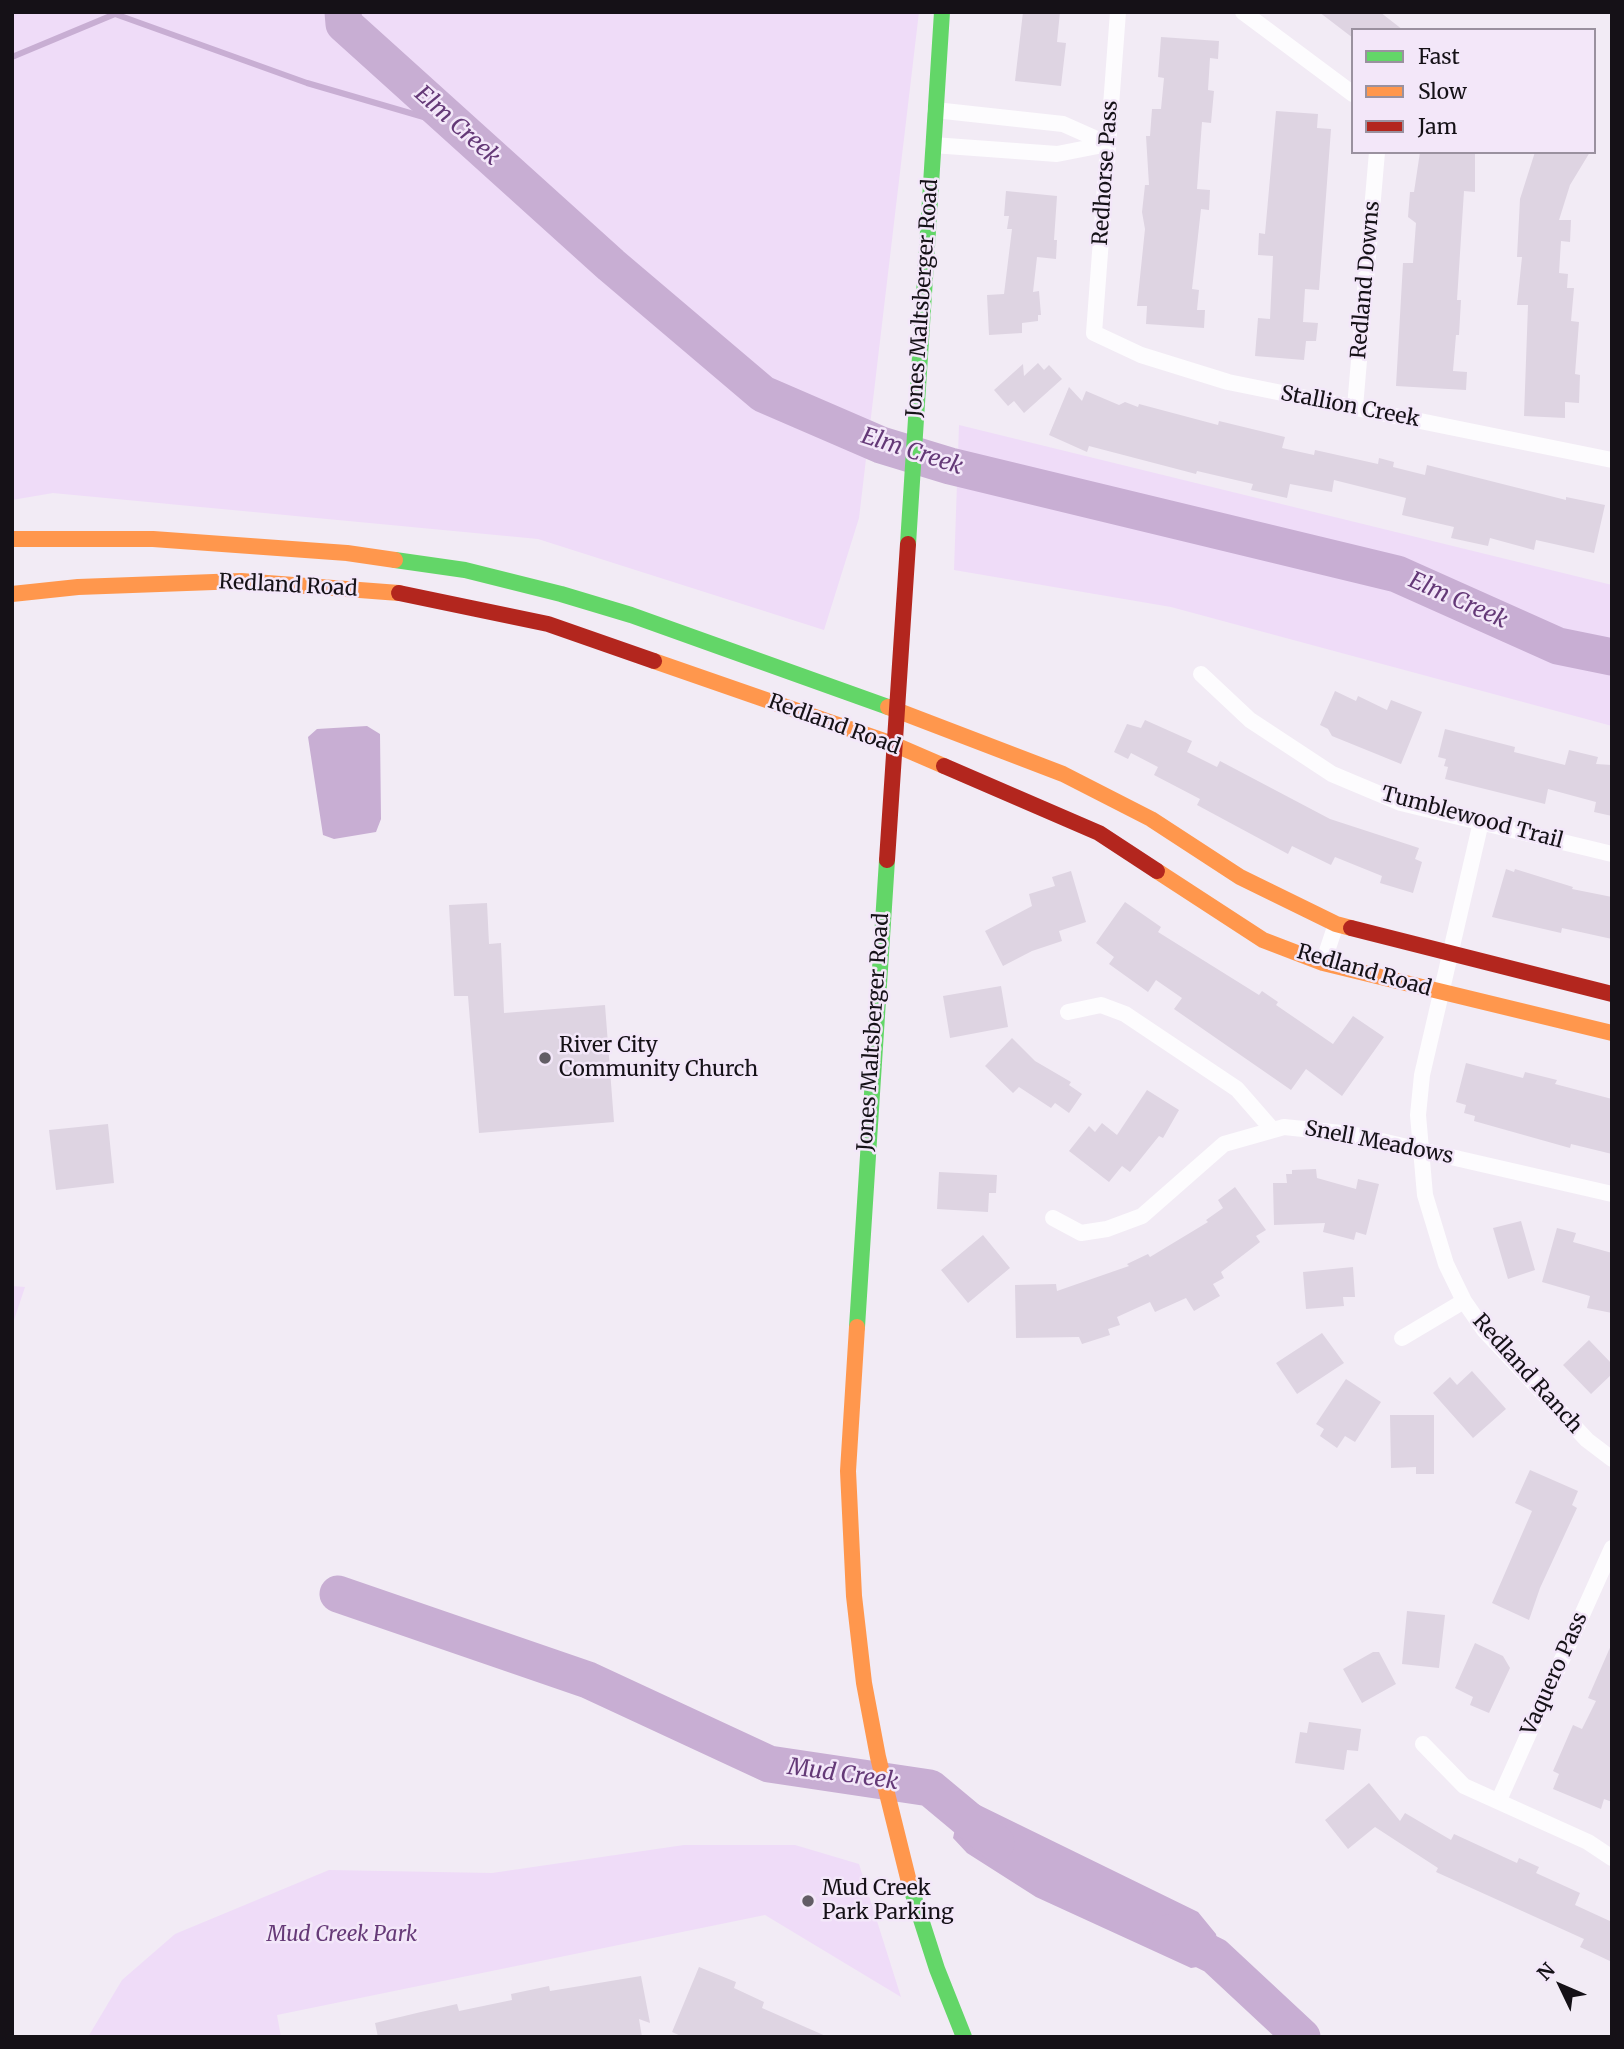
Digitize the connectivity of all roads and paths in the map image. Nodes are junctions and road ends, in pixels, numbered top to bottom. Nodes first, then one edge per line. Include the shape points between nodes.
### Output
1 (942, 12) edge
2 (1118, 12) edge
3 (1243, 12) edge
4 (1351, 93) edge
5 (935, 110) junction
6 (1108, 144) junction
7 (933, 145) junction
8 (1377, 154) edge
9 (1094, 333) joint
10 (1355, 407) junction
11 (1612, 460) edge
12 (12, 539) edge
13 (12, 594) edge
14 (1201, 674) dead end
15 (895, 709) junction
16 (893, 744) junction
17 (1481, 822) junction
18 (1612, 854) edge
19 (1336, 924) junction
20 (1449, 953) junction
21 (1323, 963) junction
22 (1440, 992) junction
23 (1612, 994) edge
24 (1068, 1012) dead end
25 (1612, 1033) edge
26 (1271, 1128) junction
27 (1419, 1148) junction
28 (1612, 1194) edge
29 (1053, 1219) dead end
30 (1464, 1301) junction
31 (1402, 1338) dead end
32 (1612, 1459) edge
33 (1612, 1548) edge
34 (1423, 1744) dead end
35 (1499, 1801) junction
36 (1612, 1858) edge
37 (964, 2037) edge

1 - 5 main road, Jones Maltsberger Road
2 - 6 street, Redhorse Pass
3 - 4 street
5 - 6 street via 1063,124
5 - 7 main road, Jones Maltsberger Road
6 - 7 street via 1057,154
6 - 9 street, Redhorse Pass
7 - 15 main road, Jones Maltsberger Road
8 - 10 street, Redland Downs
9 - 10 street, Stallion Creek via 1183,370
10 - 11 street, Stallion Creek
12 - 15 main road, Redland Road via 153,539 347,553 465,570 631,615
13 - 16 main road, Redland Road via 241,581 415,595 548,624
14 - 17 street, Tumblewood Trail via 1250,720 1332,774 1401,803
15 - 16 main road, Jones Maltsberger Road
15 - 19 main road, Redland Road via 1112,797 1240,877
16 - 21 main road, Redland Road via 1099,833 1242,928
16 - 37 main road, Jones Maltsberger Road via 848,1471 854,1596 864,1683 901,1860
17 - 18 street, Tumblewood Trail
17 - 20 street, Redland Ranch
19 - 20 main road, Redland Road
19 - 21 street
20 - 22 street, Redland Ranch
20 - 23 main road, Redland Road
21 - 22 main road, Redland Road
22 - 25 main road, Redland Road
22 - 27 street, Redland Ranch via 1422,1075
24 - 26 street via 1101,1005 1125,1014 1237,1089
26 - 27 street, Snell Meadows via 1305,1127
26 - 29 street, Snell Meadows via 1224,1144 1142,1216 1107,1230 1081,1233
27 - 28 street, Snell Meadows
27 - 30 street, Redland Ranch via 1433,1230
30 - 31 street
30 - 32 street, Redland Ranch via 1484,1330 1577,1430
33 - 35 street, Vaquero Pass
34 - 35 street via 1464,1786
35 - 36 street

